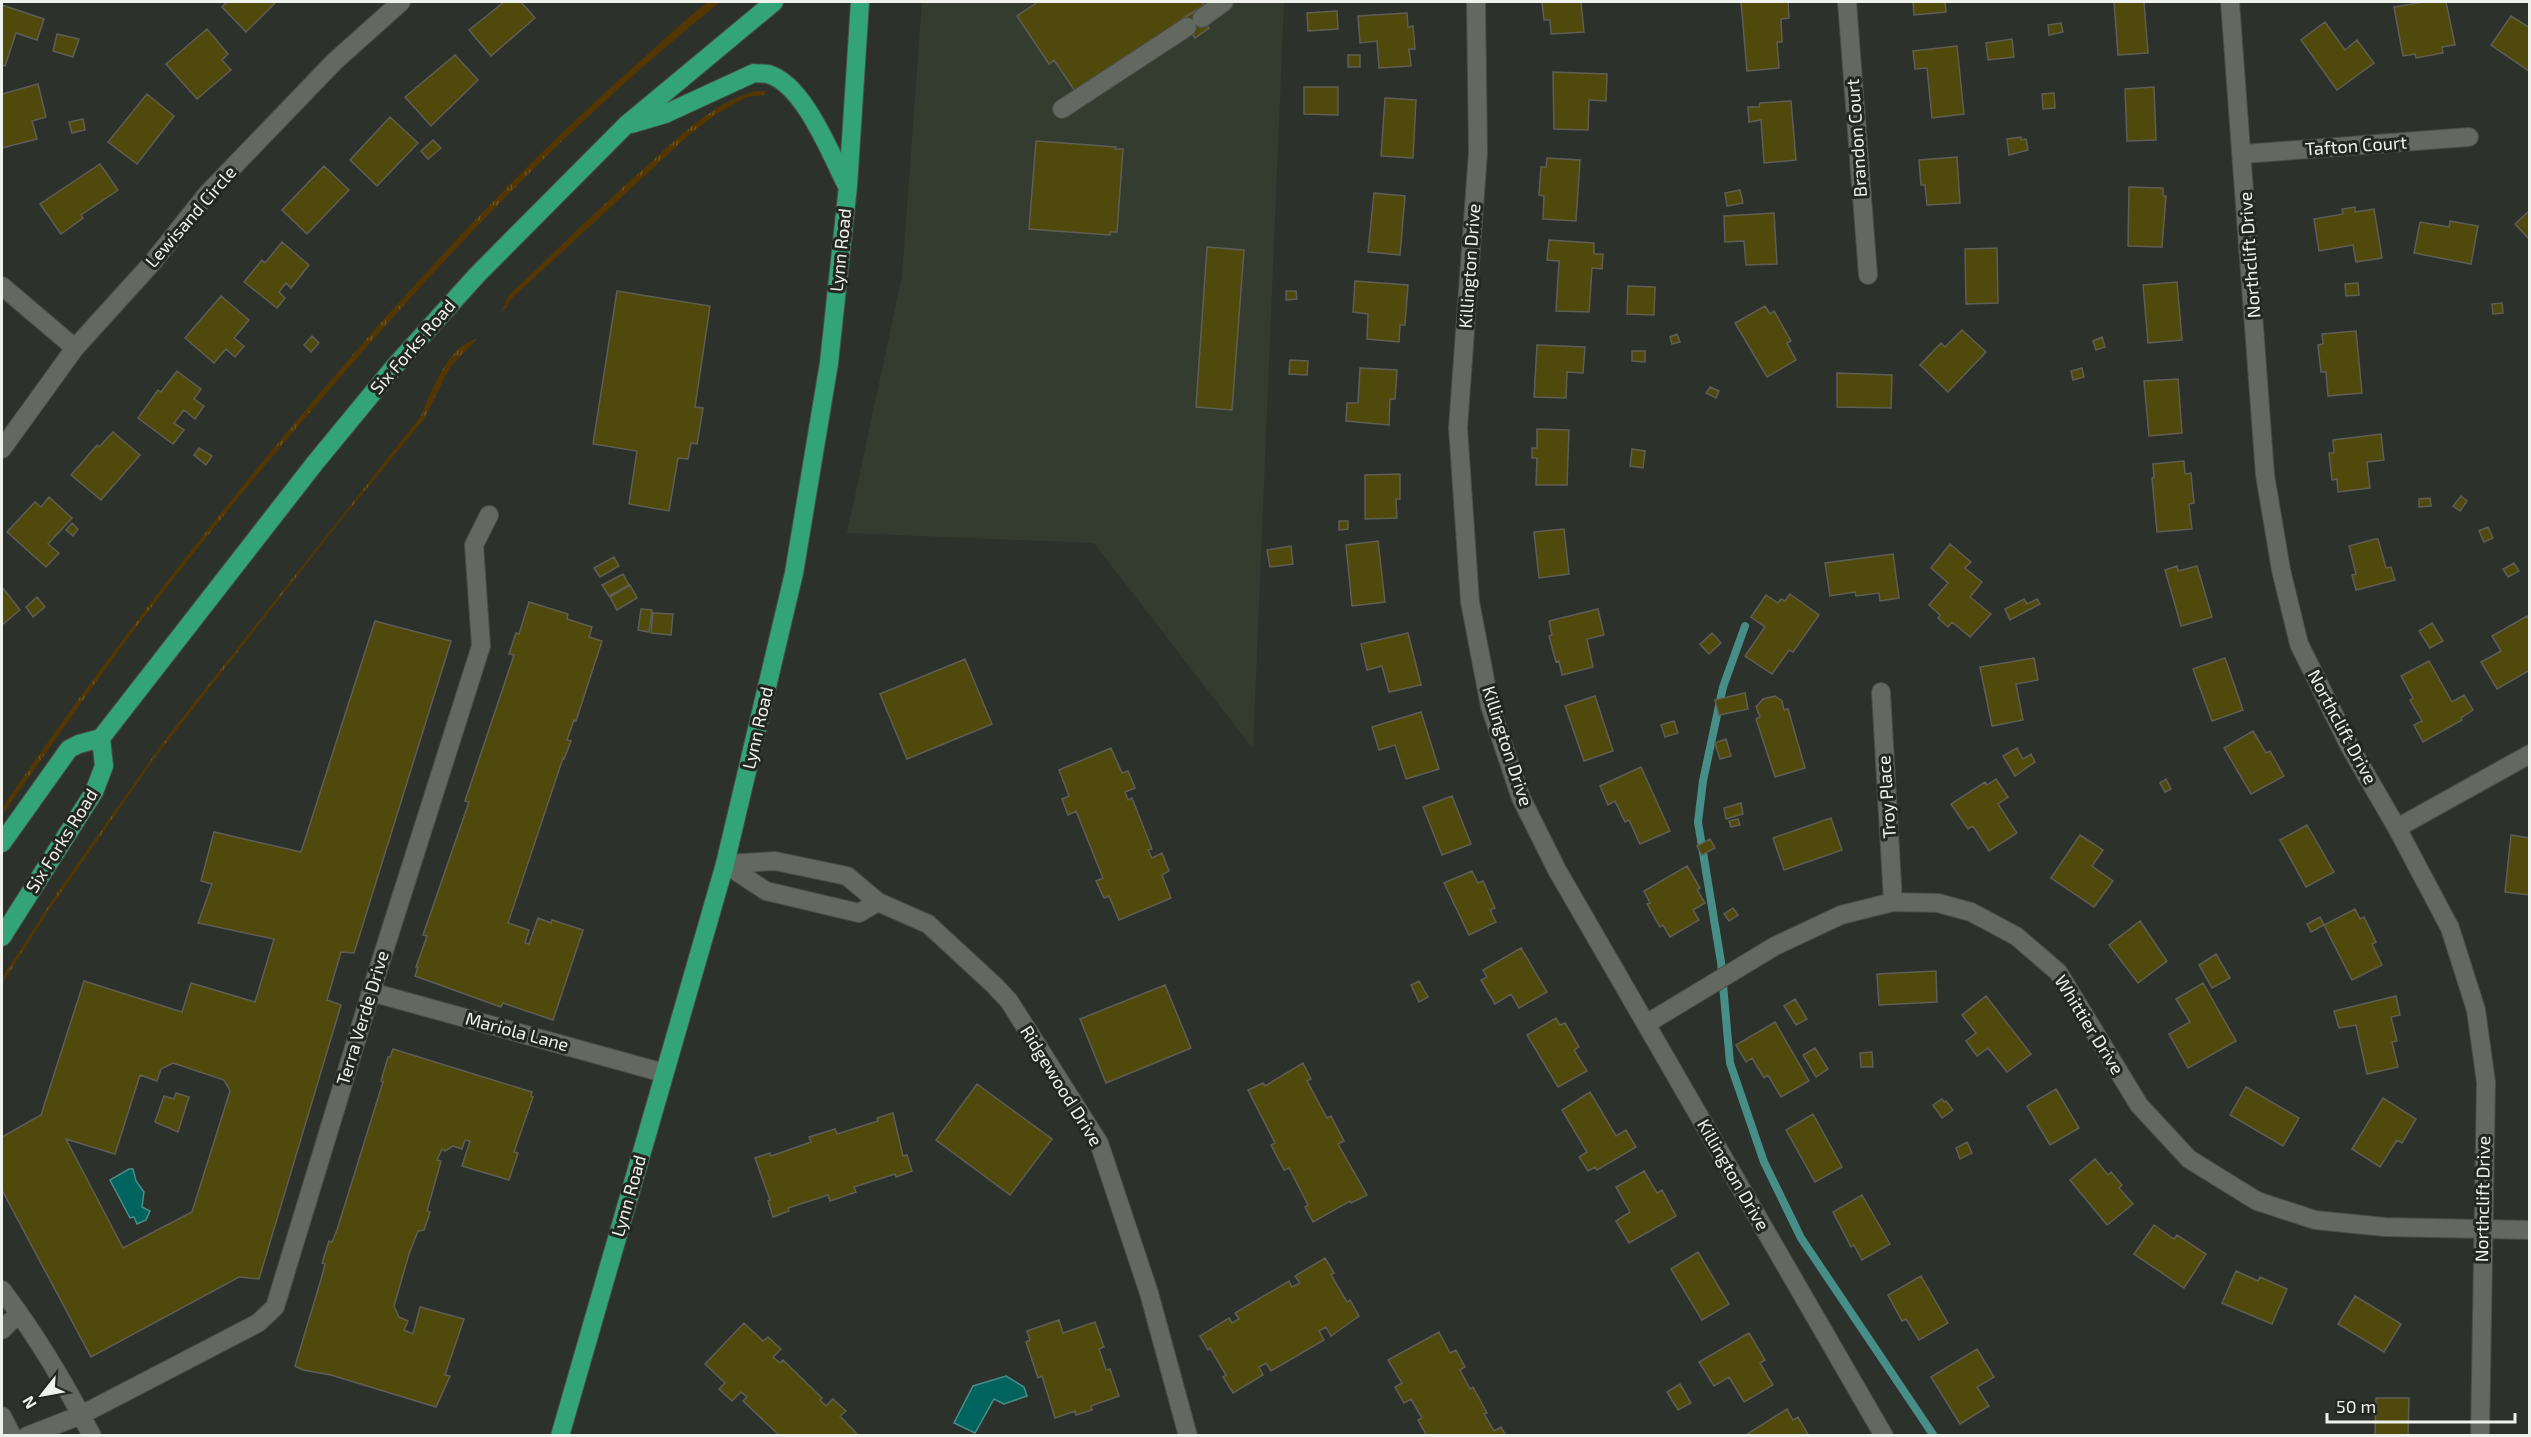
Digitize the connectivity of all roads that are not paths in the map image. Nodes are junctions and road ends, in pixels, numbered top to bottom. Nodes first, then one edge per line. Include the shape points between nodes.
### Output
1 (401, 2) edge
2 (774, 2) edge
3 (860, 2) edge
4 (1224, 2) edge
5 (1476, 2) edge
6 (1847, 2) edge
7 (2230, 2) edge
8 (1062, 110) dead end
9 (626, 124) junction
10 (2469, 137) dead end
11 (2243, 154) junction
12 (848, 186) junction
13 (1868, 275) dead end
14 (2, 286) edge
15 (75, 348) junction
16 (2, 449) edge
17 (489, 515) dead end
18 (1881, 692) dead end
19 (101, 738) junction
20 (2529, 754) edge
21 (2397, 828) junction
22 (2, 843) edge
23 (725, 864) junction
24 (878, 902) junction
25 (1893, 902) junction
26 (2, 937) edge
27 (371, 992) junction
28 (1646, 1024) junction
29 (664, 1073) junction
30 (2482, 1228) junction
31 (2529, 1230) edge
32 (2, 1290) edge
33 (19, 1313) junction
34 (2, 1330) edge
35 (81, 1415) junction
36 (2, 1416) edge
37 (12, 1436) edge
38 (27, 1436) edge
39 (92, 1436) edge
40 (560, 1436) edge
41 (1188, 1436) edge
42 (1884, 1436) edge
43 (2480, 1436) edge

1 - 15 street, Lewisand Circle via 335,61 207,194 152,263
2 - 9 main road, Six Forks Road
3 - 12 main road, Lynn Road
4 - 8 street
5 - 28 street, Killington Drive via 1478,152 1458,428 1470,602 1490,706 1521,798 1557,870
6 - 13 street, Brandon Court
7 - 11 street, Northclift Drive
9 - 12 main road via 664,114 754,73 768,74 791,90 811,115
9 - 19 main road, Six Forks Road via 516,234 394,367
10 - 11 street, Tafton Court
11 - 21 street, Northclift Drive via 2265,475 2281,570 2299,644 2350,747
12 - 23 main road, Lynn Road via 829,363 794,573
14 - 15 street
15 - 16 street, Lewisand Circle
17 - 27 street, Terra Verde Drive via 474,545 481,646
18 - 25 street, Troy Place
19 - 22 main road via 69,749
19 - 26 main road, Six Forks Road via 104,766 94,792
20 - 21 street
21 - 30 street, Northclift Drive via 2450,928 2476,1010 2486,1082
23 - 24 street, Ridgewood Drive via 775,861 848,876
23 - 24 street via 766,891 859,913
23 - 29 main road, Lynn Road
24 - 41 street, Ridgewood Drive via 928,924 994,984 1089,1124 1130,1233
25 - 28 street, Whittier Drive via 1841,915 1775,946
25 - 30 street, Whittier Drive via 1938,903 1971,912 2016,936 2058,972 2146,1113 2189,1160 2257,1201 2315,1220 2385,1227
27 - 29 street, Mariola Lane
27 - 35 street, Terra Verde Drive via 275,1307 258,1323
28 - 42 street, Killington Drive
29 - 40 main road, Lynn Road
30 - 31 street, Whittier Drive
30 - 43 street, Northclift Drive
32 - 33 street
33 - 34 street
33 - 35 street
35 - 38 street, Terra Verde Drive
35 - 39 street
36 - 37 street

